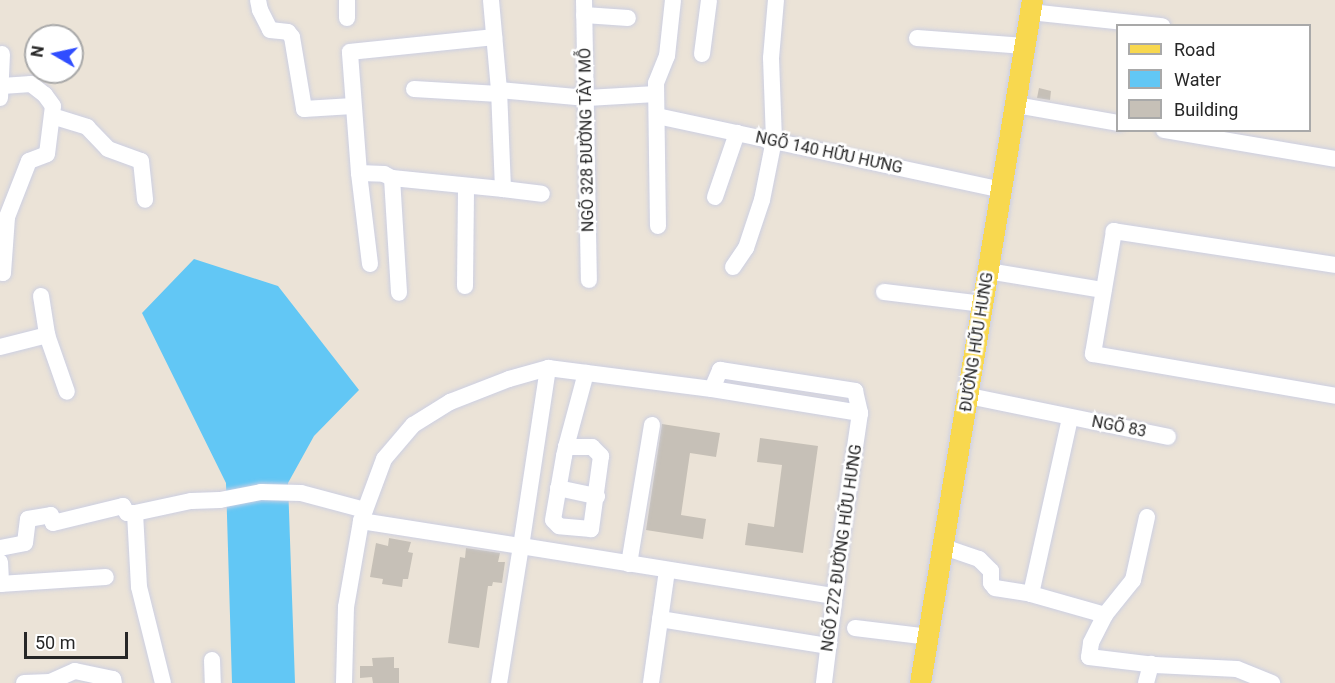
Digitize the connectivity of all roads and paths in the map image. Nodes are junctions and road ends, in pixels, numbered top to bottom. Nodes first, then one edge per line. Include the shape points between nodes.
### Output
1 (258, 0) edge
2 (347, 0) edge
3 (491, 0) edge
4 (673, 0) edge
5 (709, 0) edge
6 (776, 0) edge
7 (1031, 6) edge
8 (584, 8) edge
9 (347, 18) dead end
10 (628, 18) dead end
11 (1149, 24) edge
12 (494, 37) junction
13 (917, 38) dead end
14 (1025, 46) junction
15 (2, 54) dead end
16 (702, 54) dead end
17 (414, 89) dead end
18 (1, 92) edge
19 (499, 92) junction
20 (656, 94) junction
21 (587, 98) junction
22 (1016, 105) junction
23 (353, 106) junction
24 (51, 116) junction
25 (657, 116) junction
26 (1116, 123) edge
27 (1176, 132) edge
28 (737, 133) junction
29 (774, 140) junction
30 (1335, 159) edge
31 (359, 173) junction
32 (392, 178) junction
33 (466, 186) junction
34 (503, 189) junction
35 (1001, 190) junction
36 (542, 194) dead end
37 (715, 196) dead end
38 (145, 200) dead end
39 (658, 226) dead end
40 (370, 264) dead end
41 (1335, 265) edge
42 (733, 267) dead end
43 (988, 271) junction
44 (0, 272) edge
45 (589, 280) dead end
46 (465, 286) dead end
47 (1103, 290) junction
48 (884, 292) dead end
49 (399, 293) dead end
50 (40, 296) dead end
51 (983, 304) junction
52 (47, 335) junction
53 (0, 346) edge
54 (548, 368) junction
55 (586, 373) junction
56 (772, 376) junction
57 (711, 389) junction
58 (67, 392) dead end
59 (969, 396) junction
60 (1335, 396) edge
61 (769, 398) junction
62 (860, 413) junction
63 (1070, 418) junction
64 (652, 425) dead end
65 (1168, 437) dead end
66 (566, 447) junction
67 (558, 488) junction
68 (597, 496) junction
69 (135, 513) junction
70 (363, 515) junction
71 (1147, 517) dead end
72 (521, 546) junction
73 (944, 547) junction
74 (0, 548) edge
75 (0, 562) edge
76 (629, 564) junction
77 (667, 571) junction
78 (106, 577) dead end
79 (0, 584) edge
80 (1030, 594) junction
81 (834, 596) junction
82 (1105, 615) junction
83 (660, 620) junction
84 (855, 628) dead end
85 (929, 637) junction
86 (829, 646) junction
87 (212, 660) dead end
88 (1151, 664) junction
89 (24, 683) edge
90 (114, 683) edge
91 (163, 683) edge
92 (213, 683) edge
93 (344, 683) edge
94 (499, 683) edge
95 (651, 683) edge
96 (824, 683) edge
97 (920, 683) edge
98 (1146, 683) edge
99 (1272, 683) edge

1 - 23 street via 270,30 288,32 292,37 304,109
2 - 9 street
3 - 12 street
4 - 20 street via 667,56 656,83
5 - 16 street
6 - 29 street via 771,58
7 - 11 street
7 - 14 main road, ĐƯỜNG HỮU HƯNG
8 - 10 street
8 - 21 street, NGÕ 328 ĐƯỜNG TÂY MỖ
12 - 19 street
12 - 23 street via 350,52
13 - 14 street
14 - 22 main road, ĐƯỜNG HỮU HƯNG
15 - 18 street
17 - 19 street
18 - 24 street via 31,84 49,101
19 - 21 street
19 - 34 street
20 - 21 street
20 - 25 street
21 - 45 street, NGÕ 328 ĐƯỜNG TÂY MỖ
22 - 26 street
22 - 35 main road, ĐƯỜNG HỮU HƯNG
23 - 31 street
24 - 38 street via 87,127 108,149 141,161
24 - 44 street via 47,154 29,161 7,217 3,273
25 - 28 street, NGÕ 140 HỮU HƯNG
25 - 39 street
27 - 30 street
28 - 29 street, NGÕ 140 HỮU HƯNG
28 - 37 street
29 - 35 street, NGÕ 140 HỮU HƯNG
29 - 42 street via 756,219 746,248
31 - 32 street
31 - 40 street
32 - 33 street
32 - 49 street
33 - 34 street
33 - 46 street
34 - 36 street
35 - 43 main road, ĐƯỜNG HỮU HƯNG
41 - 47 street via 1114,231
43 - 47 street
43 - 51 main road, ĐƯỜNG HỮU HƯNG
47 - 60 street via 1093,354
48 - 51 street
50 - 52 street
51 - 59 main road, ĐƯỜNG HỮU HƯNG
52 - 53 street
52 - 58 street
54 - 55 street
54 - 70 street via 450,402 413,425 384,459
54 - 72 street
55 - 57 street
55 - 66 street
56 - 57 street via 720,370
56 - 61 street
56 - 62 street via 855,391
57 - 61 street
59 - 63 street, NGÕ 83
59 - 73 main road, ĐƯỜNG HỮU HƯNG
61 - 62 street
62 - 81 street, NGÕ 272 ĐƯỜNG HỮU HƯNG
63 - 65 street, NGÕ 83
63 - 80 street
64 - 76 street
66 - 67 street
66 - 68 street via 592,447 601,456
67 - 68 street
67 - 68 street via 553,520 559,526 591,529
69 - 70 street via 261,492 301,493
69 - 74 street via 126,513 123,506 53,523 51,515 28,519 25,543
69 - 91 street via 139,587
70 - 72 street
70 - 93 street via 346,607
71 - 82 street via 1133,580
72 - 76 street
72 - 94 street
73 - 80 street via 980,559 990,571 995,588
73 - 85 main road, ĐƯỜNG HỮU HƯNG
75 - 79 street
76 - 77 street
77 - 81 street
77 - 83 street
78 - 79 street
80 - 82 street
81 - 86 street, NGÕ 272 ĐƯỜNG HỮU HƯNG
82 - 88 street via 1091,643 1089,657
83 - 86 street
83 - 95 street
84 - 85 street
85 - 97 main road, ĐƯỜNG HỮU HƯNG
86 - 96 street, NGÕ 272 ĐƯỜNG HỮU HƯNG
87 - 92 street
88 - 98 street
88 - 99 street via 1237,669
89 - 90 street via 50,682 75,671 113,679

